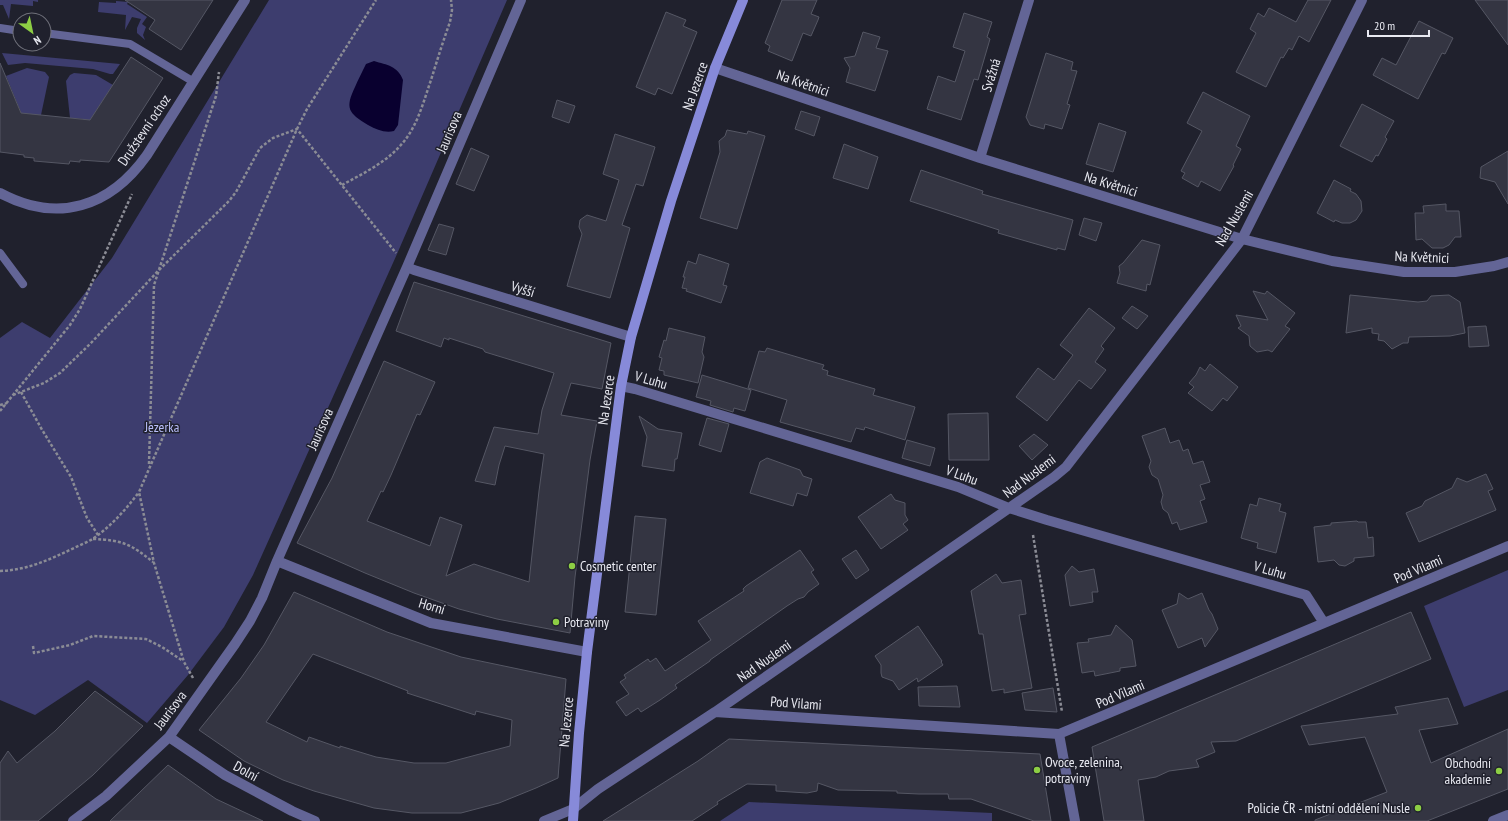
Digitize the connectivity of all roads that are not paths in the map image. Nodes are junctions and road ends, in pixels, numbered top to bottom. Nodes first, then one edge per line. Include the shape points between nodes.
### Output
1 (245, 0) edge
2 (521, 0) edge
3 (743, 0) edge
4 (1029, 0) edge
5 (1362, 0) edge
6 (0, 28) edge
7 (12, 30) edge
8 (52, 34) edge
9 (715, 68) junction
10 (194, 82) junction
11 (980, 158) junction
12 (0, 193) edge
13 (1242, 239) junction
14 (0, 253) edge
15 (1508, 262) edge
16 (407, 267) junction
17 (22, 284) dead end
18 (631, 337) junction
19 (621, 386) junction
20 (1009, 508) junction
21 (1508, 546) edge
22 (277, 561) junction
23 (1324, 623) junction
24 (587, 652) junction
25 (716, 712) junction
26 (1059, 734) junction
27 (169, 737) junction
28 (573, 809) junction
29 (1508, 815) edge
30 (291, 816) edge
31 (73, 821) edge
32 (315, 821) edge
33 (544, 821) edge
34 (573, 821) edge
35 (1075, 821) edge
36 (1493, 821) edge

1 - 10 street, Družstevní ochoz
2 - 16 street, Jaurisova
3 - 9 street, Na Jezerce
4 - 11 street, Svážná
5 - 13 street, Nad Nuslemi
6 - 7 lane
8 - 10 lane via 130,44
9 - 11 street, Na Květnici
9 - 18 street, Na Jezerce via 671,201
10 - 12 street, Družstevní ochoz via 136,171 110,193 84,205 51,208 40,207
11 - 13 street, Na Květnici
13 - 15 street, Na Květnici via 1332,261 1404,272 1455,272
13 - 20 street, Nad Nuslemi via 1075,457 1054,477
14 - 17 lane
16 - 18 street, Vyšší
16 - 22 street, Jaurisova
18 - 19 street, Na Jezerce
19 - 20 street, V Luhu via 958,487
19 - 24 street, Na Jezerce
20 - 23 street, V Luhu via 1306,596
20 - 25 street, Nad Nuslemi
21 - 23 street, Pod Vilami
22 - 24 street, Horní via 431,623
22 - 27 street, Jaurisova via 262,598 236,644
23 - 26 street, Pod Vilami
24 - 28 street, Na Jezerce
25 - 26 street, Pod Vilami
25 - 28 street, Nad Nuslemi via 598,789
26 - 35 street
27 - 30 street, Dolní
27 - 31 street, Jaurisova via 106,796
28 - 33 street
28 - 34 street, Na Jezerce
29 - 36 street
30 - 32 street, Dolní

